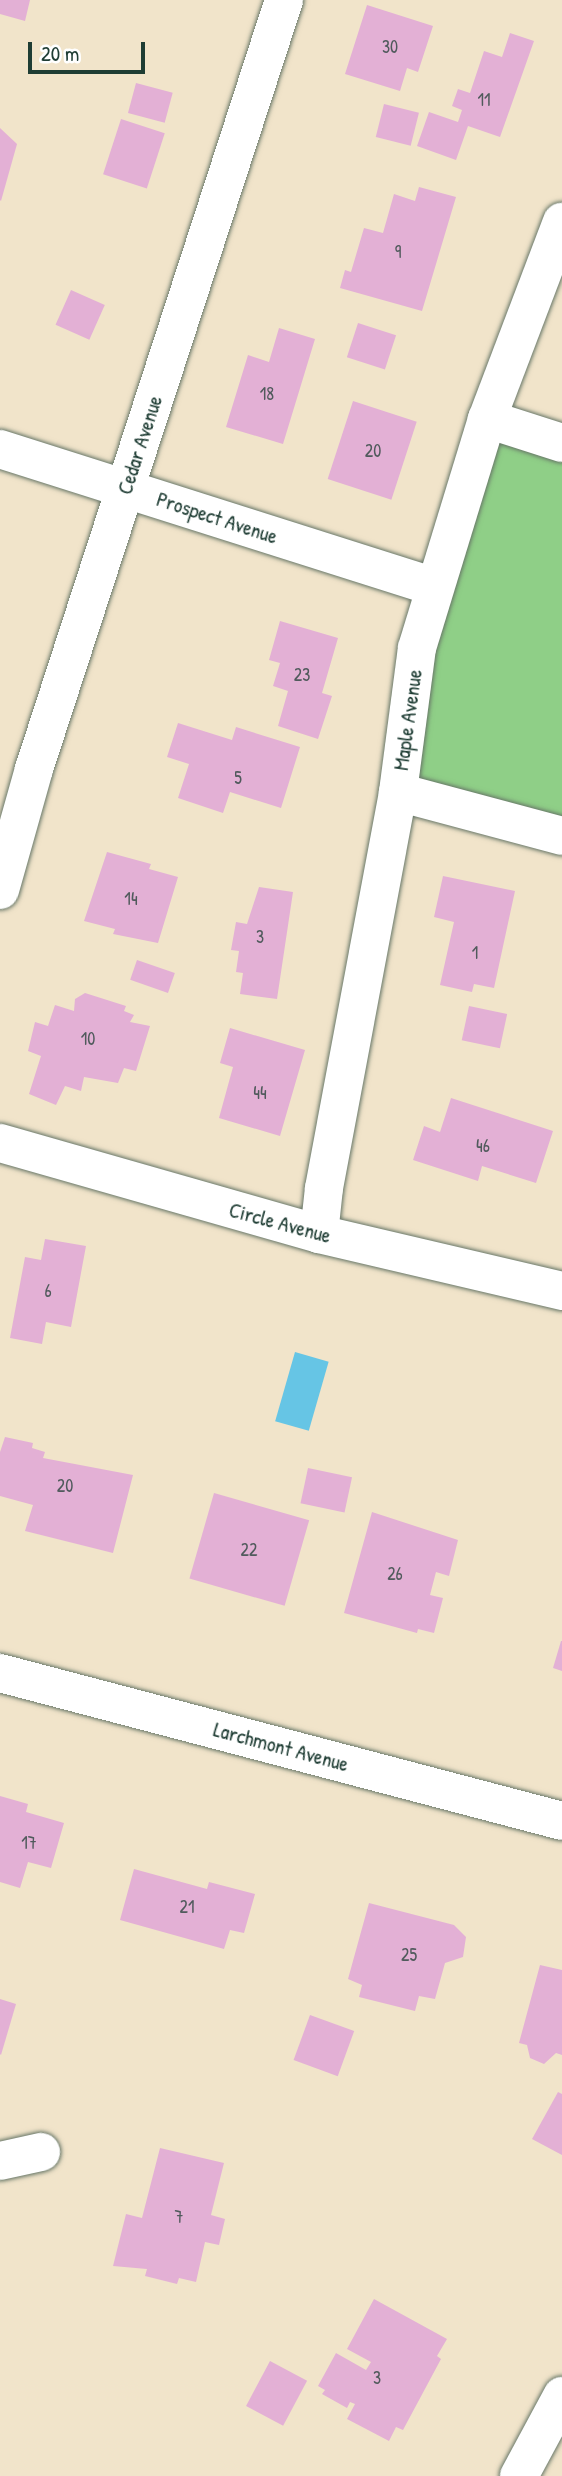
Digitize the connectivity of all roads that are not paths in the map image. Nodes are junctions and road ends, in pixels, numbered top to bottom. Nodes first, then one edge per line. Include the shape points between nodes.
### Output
1 (285, 0) edge
2 (562, 222) edge
3 (487, 419) junction
4 (562, 443) edge
5 (0, 449) edge
6 (126, 488) junction
7 (434, 587) junction
8 (398, 792) junction
9 (562, 836) edge
10 (0, 890) edge
11 (0, 1143) edge
12 (319, 1234) junction
13 (562, 1292) edge
14 (0, 1673) edge
15 (562, 1821) edge
16 (41, 2152) dead end
17 (0, 2161) edge
18 (562, 2396) edge
19 (519, 2476) edge

1 - 6 street, Cedar Avenue
2 - 3 street, Maple Avenue
3 - 4 street
3 - 7 street, Maple Avenue
5 - 6 street, Prospect Avenue
6 - 7 street, Prospect Avenue
6 - 10 street, Cedar Avenue via 34,769
7 - 8 street, Maple Avenue via 417,648
8 - 9 street
8 - 12 street, Maple Avenue
11 - 12 street, Circle Avenue
12 - 13 street, Circle Avenue
14 - 15 street, Larchmont Avenue
16 - 17 street
18 - 19 street

